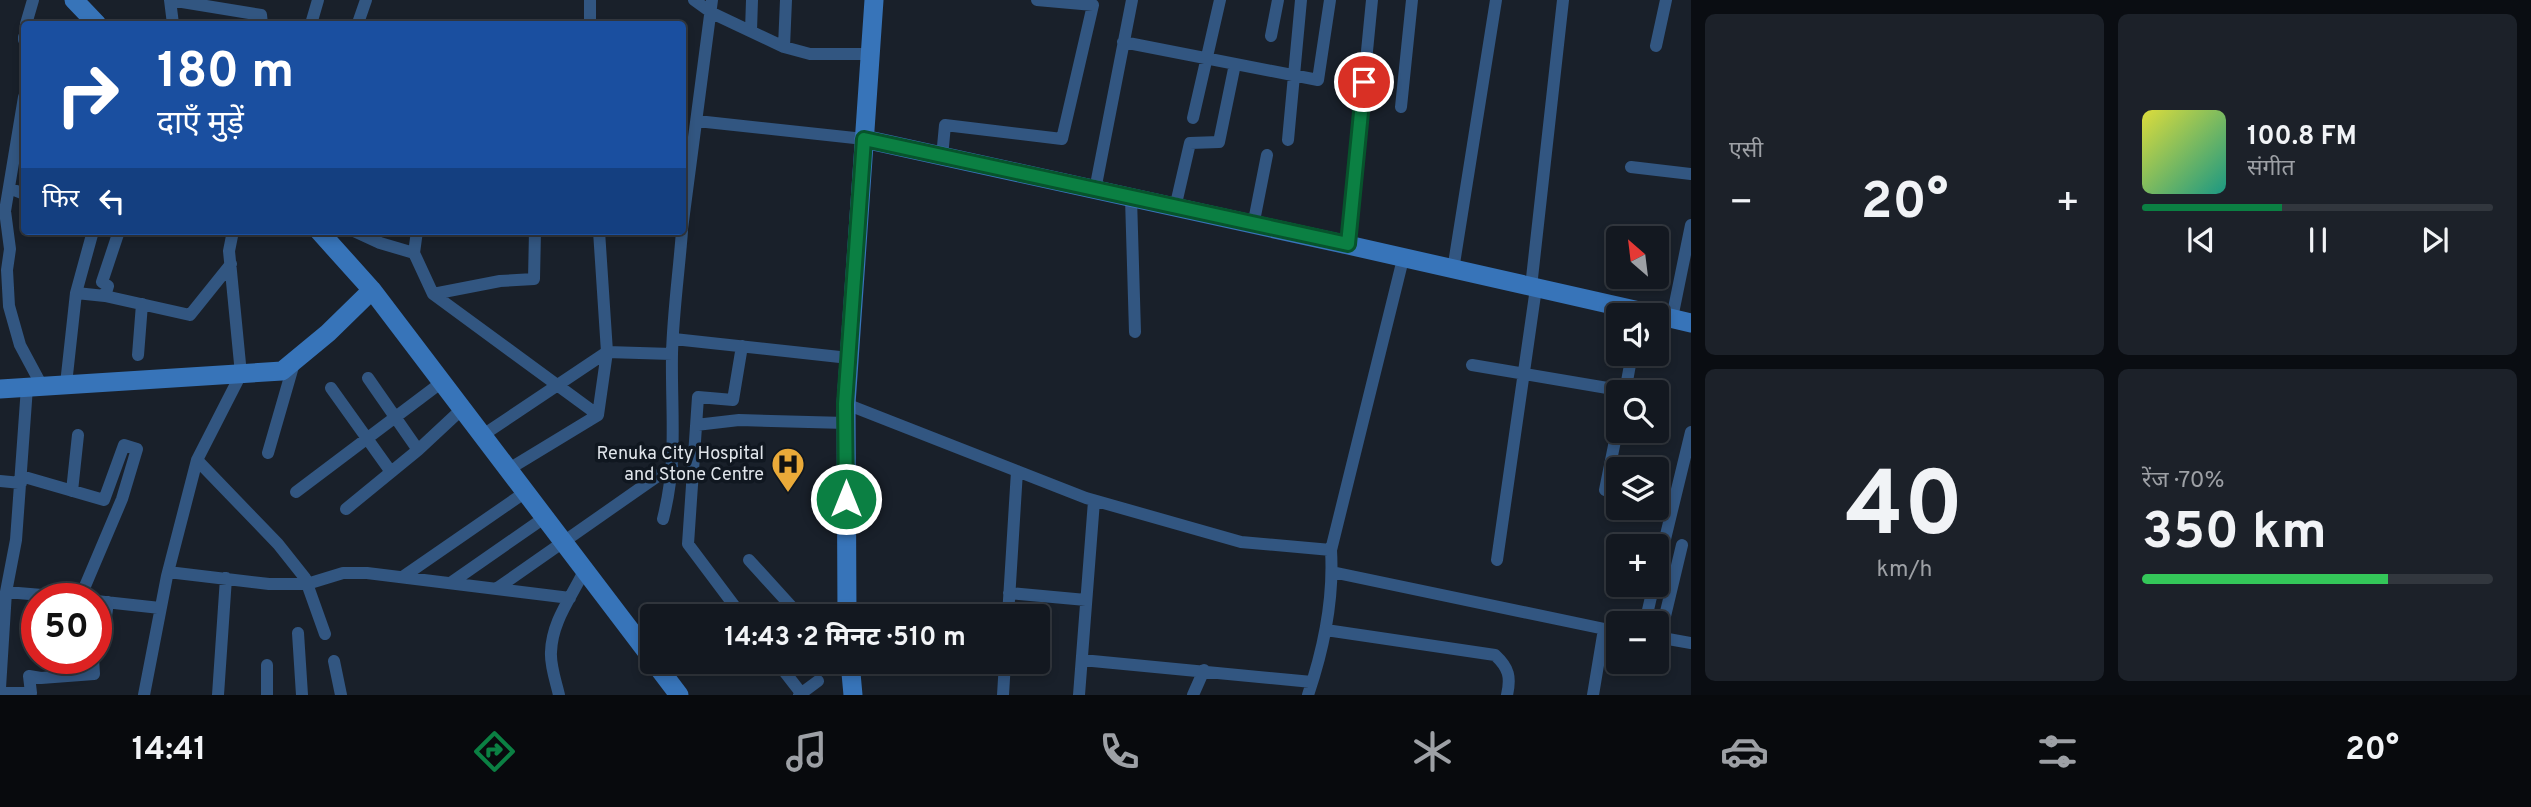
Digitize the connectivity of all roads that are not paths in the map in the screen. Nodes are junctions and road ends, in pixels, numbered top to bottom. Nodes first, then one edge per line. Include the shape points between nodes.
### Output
1 (33, 0) edge
2 (170, 0) edge
3 (318, 0) edge
4 (366, 0) edge
5 (590, 0) edge
6 (694, 0) edge
7 (752, 0) edge
8 (786, 0) edge
9 (874, 0) edge
10 (1037, 0) edge
11 (1132, 0) edge
12 (1220, 0) edge
13 (1278, 0) edge
14 (1301, 0) edge
15 (1330, 0) edge
16 (1372, 0) edge
17 (1412, 0) edge
18 (1496, 0) edge
19 (1563, 0) edge
20 (1666, 0) edge
21 (712, 7) edge
22 (27, 21) edge
23 (173, 21) edge
24 (262, 21) edge
25 (312, 21) edge
26 (359, 21) edge
27 (590, 21) edge
28 (751, 30) junction
29 (1271, 36) dead end
30 (1123, 42) junction
31 (1656, 46) dead end
32 (784, 47) junction
33 (870, 54) junction
34 (1207, 59) junction
35 (1235, 64) junction
36 (1295, 76) junction
37 (1401, 107) dead end
38 (21, 115) edge
39 (1193, 118) dead end
40 (697, 121) junction
41 (864, 139) junction
42 (1288, 140) dead end
43 (1267, 155) dead end
44 (942, 157) junction
45 (1631, 167) dead end
46 (1691, 174) edge
47 (9, 188) junction
48 (1095, 190) junction
49 (21, 193) edge
50 (1131, 198) junction
51 (686, 201) edge
52 (1175, 208) junction
53 (1691, 225) edge
54 (1253, 226) junction
55 (92, 235) edge
56 (118, 235) edge
57 (232, 235) edge
58 (324, 235) edge
59 (363, 235) edge
60 (416, 235) edge
61 (535, 235) edge
62 (599, 235) edge
63 (682, 235) edge
64 (1348, 244) junction
65 (414, 253) junction
66 (1404, 259) junction
67 (230, 264) junction
68 (1452, 270) junction
69 (1534, 288) junction
70 (373, 290) junction
71 (76, 293) junction
72 (433, 294) junction
73 (105, 296) junction
74 (1664, 303) edge
75 (142, 304) junction
76 (1606, 304) edge
77 (1135, 332) dead end
78 (674, 339) junction
79 (742, 346) junction
80 (607, 352) junction
81 (673, 354) junction
82 (138, 355) dead end
83 (849, 358) junction
84 (295, 360) junction
85 (1472, 365) dead end
86 (241, 374) junction
87 (1524, 374) junction
88 (368, 378) dead end
89 (442, 382) junction
90 (66, 384) junction
91 (557, 385) junction
92 (35, 386) junction
93 (331, 388) dead end
94 (1606, 388) edge
95 (0, 389) edge
96 (462, 409) junction
97 (846, 414) junction
98 (598, 415) junction
99 (396, 419) junction
100 (696, 425) junction
101 (1691, 432) edge
102 (78, 435) dead end
103 (483, 435) junction
104 (368, 440) junction
105 (1615, 443) edge
106 (418, 450) junction
107 (268, 453) dead end
108 (197, 460) junction
109 (672, 466) junction
110 (509, 469) junction
111 (1017, 471) junction
112 (391, 472) junction
113 (21, 479) junction
114 (0, 481) edge
115 (1605, 490) dead end
116 (72, 491) junction
117 (527, 491) junction
118 (296, 492) dead end
119 (1094, 501) junction
120 (346, 509) dead end
121 (544, 518) junction
122 (663, 519) dead end
123 (1666, 534) edge
124 (563, 542) junction
125 (1682, 545) dead end
126 (1331, 550) junction
127 (749, 560) dead end
128 (1497, 560) dead end
129 (584, 571) junction
130 (168, 572) junction
131 (1332, 572) junction
132 (404, 576) junction
133 (226, 578) junction
134 (452, 582) junction
135 (86, 583) edge
136 (307, 584) junction
137 (5, 586) edge
138 (496, 589) junction
139 (1009, 593) junction
140 (570, 598) junction
141 (1086, 600) junction
142 (112, 602) edge
143 (733, 604) edge
144 (789, 604) edge
145 (847, 604) edge
146 (1009, 604) edge
147 (160, 608) junction
148 (1666, 611) edge
149 (1604, 629) joint
150 (1326, 630) junction
151 (298, 633) dead end
152 (325, 634) dead end
153 (1669, 639) edge
154 (1691, 643) edge
155 (640, 644) edge
156 (1082, 660) junction
157 (334, 661) dead end
158 (267, 665) dead end
159 (1204, 670) junction
160 (94, 674) edge
161 (663, 674) edge
162 (785, 674) edge
163 (850, 674) edge
164 (1004, 674) edge
165 (818, 681) dead end
166 (1310, 689) edge
167 (0, 690) edge
168 (800, 694) edge
169 (144, 695) edge
170 (218, 695) edge
171 (267, 695) edge
172 (302, 695) edge
173 (341, 695) edge
174 (559, 695) edge
175 (679, 695) edge
176 (853, 695) edge
177 (1003, 695) edge
178 (1079, 695) edge
179 (1193, 695) edge
180 (1507, 695) edge
181 (1593, 695) edge

1 - 22 street
2 - 23 street
2 - 24 street via 261,15
3 - 25 street
4 - 26 street
5 - 27 street
6 - 21 street
7 - 28 street
8 - 32 street
9 - 33 street
10 - 44 street via 1093,5 1062,139 945,125
11 - 30 street
12 - 34 street
13 - 29 street
14 - 36 street
15 - 36 street via 1318,80
16 - 64 street
17 - 37 street
18 - 68 street
19 - 69 street
20 - 31 street
21 - 28 street
21 - 40 street
28 - 32 street
30 - 34 street
30 - 48 street
32 - 33 street via 810,54
33 - 41 street
34 - 35 street
34 - 39 street
35 - 36 street
35 - 52 street via 1219,142 1190,143
36 - 42 street
38 - 47 street
40 - 41 street
40 - 51 street
41 - 44 street
41 - 83 street
43 - 54 street
44 - 48 street
45 - 46 street
47 - 49 street
47 - 92 street via 5,211 9,306
48 - 50 street
50 - 52 street
50 - 77 street
52 - 54 street
53 - 74 street
54 - 64 street
55 - 71 street
56 - 73 street via 102,282 108,286
57 - 67 street
58 - 70 street
59 - 65 street
60 - 65 street
61 - 72 street via 534,279
62 - 80 street
63 - 78 street
64 - 66 street
65 - 72 street
66 - 68 street
66 - 126 street
67 - 75 street via 190,315
67 - 86 street
68 - 69 street
69 - 76 street
69 - 87 street
70 - 84 street
70 - 89 street
71 - 73 street
71 - 90 street
72 - 91 street
73 - 75 street
75 - 82 street
78 - 79 street
78 - 81 street
79 - 83 street
79 - 100 street via 733,400 698,397
80 - 81 street
80 - 91 street
80 - 98 street
81 - 109 street
83 - 97 street
84 - 86 street via 282,371
84 - 107 street
85 - 87 street
86 - 90 street
86 - 108 street
87 - 94 street
87 - 128 street
88 - 99 street
89 - 96 street
89 - 99 street
90 - 92 street
91 - 98 street
91 - 103 street
92 - 95 street
92 - 113 street
93 - 104 street
96 - 103 street
96 - 106 street
97 - 100 street
97 - 111 street
97 - 145 street
98 - 110 street
99 - 104 street
99 - 106 street
100 - 143 street via 688,544
101 - 123 street
102 - 116 street
103 - 110 street
104 - 112 street
104 - 118 street
105 - 115 street
106 - 112 street
108 - 130 street
108 - 136 street via 278,544
109 - 122 street
109 - 124 street
110 - 117 street
111 - 119 street
111 - 139 street
112 - 120 street
113 - 114 street
113 - 116 street
113 - 137 street via 16,540
116 - 135 street via 104,500 124,445 138,449
117 - 121 street
117 - 132 street
119 - 126 street via 1241,542
119 - 141 street
121 - 124 street
121 - 134 street
124 - 129 street
124 - 138 street
125 - 148 street
126 - 131 street
127 - 144 street
129 - 140 street
129 - 155 street
130 - 133 street
130 - 147 street
131 - 149 street
131 - 150 street
132 - 134 street
132 - 136 street via 343,573
133 - 136 street
133 - 170 street
134 - 138 street
136 - 152 street
137 - 167 street
138 - 140 street
139 - 141 street
139 - 146 street
140 - 174 street via 554,631 550,654
141 - 156 street
142 - 147 street
147 - 169 street
149 - 181 street
150 - 166 street
150 - 180 street via 1495,656 1505,664 1510,678
151 - 172 street
153 - 154 street
156 - 159 street
156 - 178 street
157 - 173 street
158 - 171 street
159 - 166 street
159 - 179 street
160 - 167 street via 29,676 31,693
161 - 175 street
162 - 168 street
163 - 176 street
164 - 177 street
165 - 168 street

